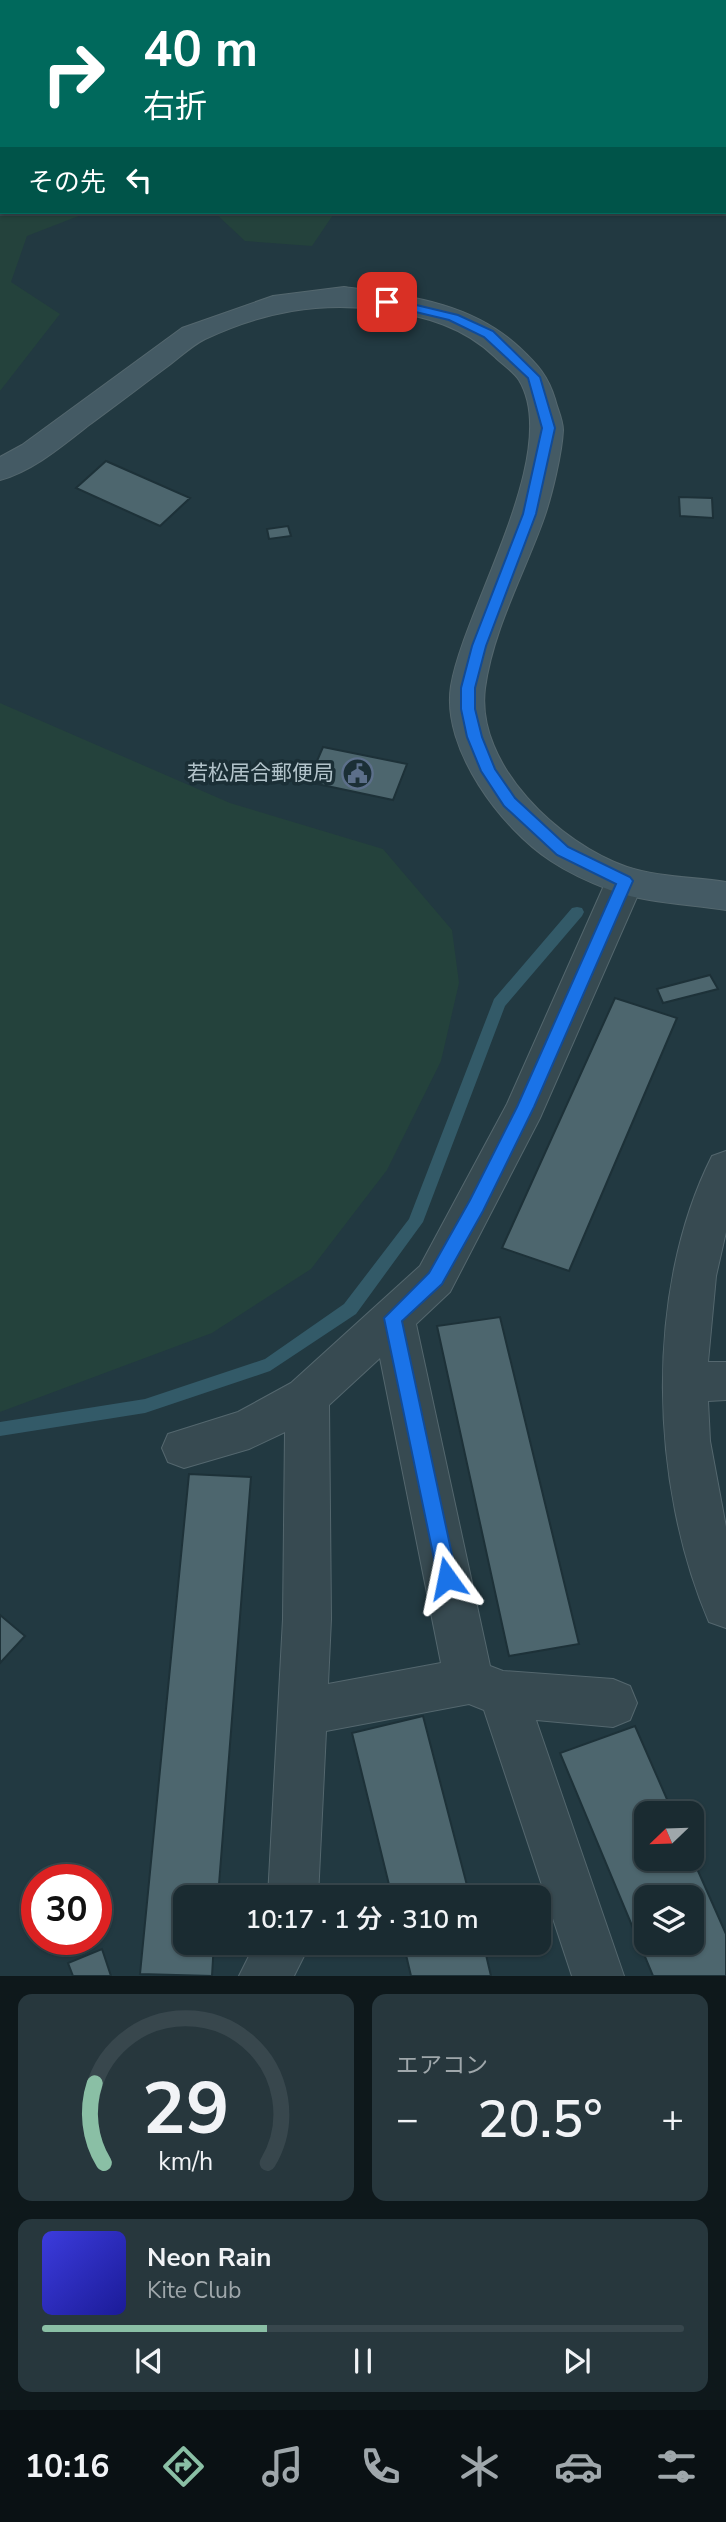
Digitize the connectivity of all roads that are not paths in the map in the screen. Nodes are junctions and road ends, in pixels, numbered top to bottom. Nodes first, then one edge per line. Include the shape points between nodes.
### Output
1 (0, 470) edge
2 (625, 881) junction
3 (726, 896) edge
4 (726, 1168) edge
5 (393, 1318) junction
6 (726, 1381) edge
7 (683, 1382) junction
8 (307, 1397) junction
9 (184, 1448) dead end
10 (726, 1606) edge
11 (486, 1688) junction
12 (614, 1703) dead end
13 (302, 1712) junction
14 (294, 1885) edge
15 (277, 1955) edge
16 (265, 1976) edge
17 (598, 1976) edge

1 - 2 street via 33,452 192,334 283,302 344,296 408,305 453,317 488,334 533,377 548,428 529,514 479,646 468,688 474,737 495,781 541,834 562,851
2 - 3 street
2 - 5 street via 526,1107 477,1206 435,1279
4 - 7 street via 697,1259
5 - 8 street
5 - 11 street
6 - 7 street
7 - 10 street via 696,1489 711,1564
8 - 9 street via 249,1429
8 - 13 street via 307,1619
11 - 12 street
11 - 13 street
11 - 17 street
13 - 14 street
15 - 16 street

